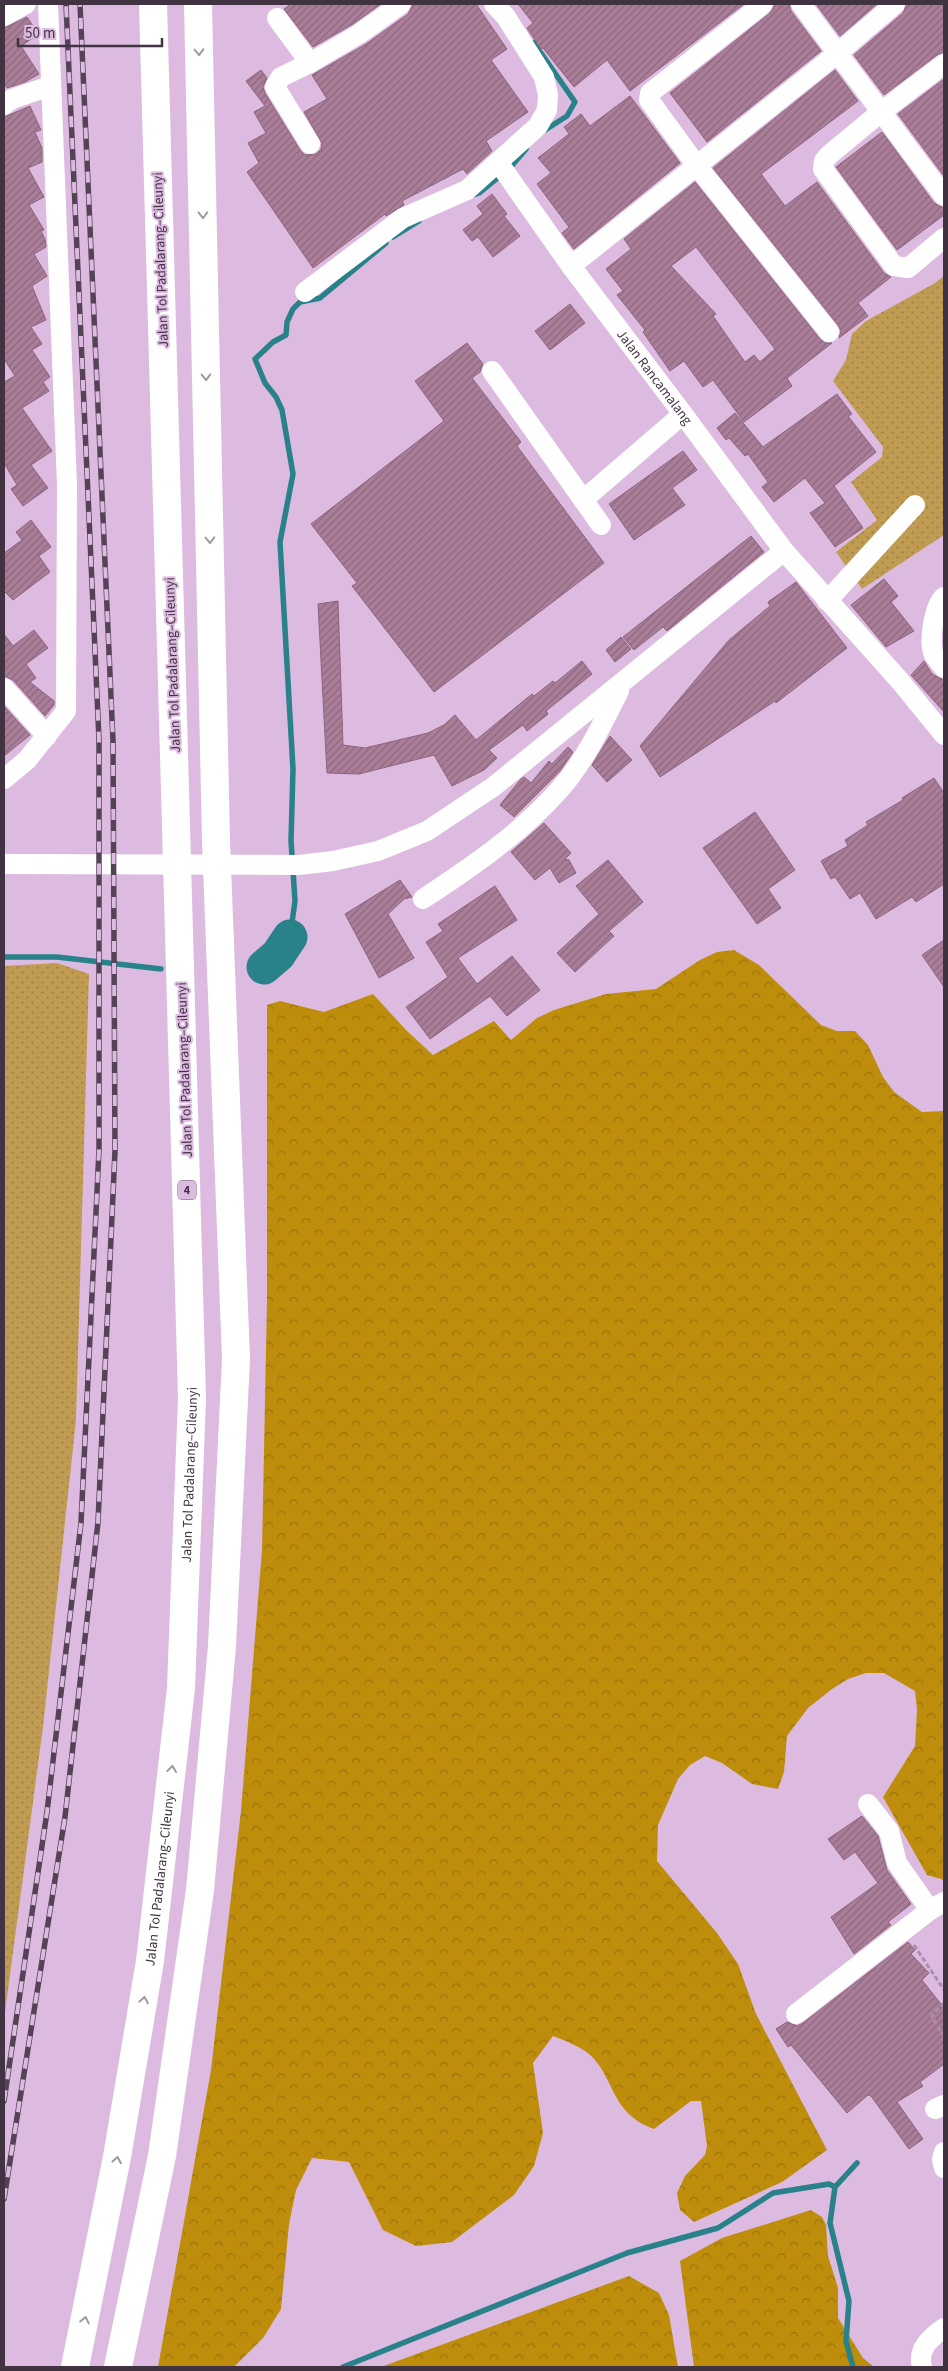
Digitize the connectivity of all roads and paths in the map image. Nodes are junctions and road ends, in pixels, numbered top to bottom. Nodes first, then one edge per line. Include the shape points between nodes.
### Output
1 (26, 4) edge
2 (48, 4) edge
3 (153, 4) edge
4 (198, 4) edge
5 (401, 4) edge
6 (494, 4) edge
7 (763, 4) edge
8 (800, 4) edge
9 (895, 4) edge
10 (4, 16) edge
11 (277, 18) dead end
12 (839, 52) junction
13 (310, 64) junction
14 (944, 64) edge
15 (50, 86) junction
16 (7, 97) edge
17 (881, 112) junction
18 (310, 144) dead end
19 (697, 166) junction
20 (503, 169) junction
21 (944, 196) edge
22 (944, 238) edge
23 (571, 266) junction
24 (305, 292) dead end
25 (829, 332) dead end
26 (492, 371) dead end
27 (684, 414) junction
28 (583, 500) junction
29 (915, 505) dead end
30 (601, 525) dead end
31 (784, 551) junction
32 (944, 597) edge
33 (827, 601) junction
34 (944, 668) edge
35 (623, 684) junction
36 (4, 688) edge
37 (944, 735) edge
38 (47, 736) junction
39 (4, 779) edge
40 (4, 864) edge
41 (423, 899) dead end
42 (868, 1804) dead end
43 (937, 1906) edge
44 (904, 1930) junction
45 (944, 1990) edge
46 (944, 2003) edge
47 (796, 2014) dead end
48 (944, 2036) edge
49 (944, 2152) edge
50 (944, 2168) edge
51 (944, 2328) edge
52 (76, 2367) edge
53 (118, 2367) edge
54 (922, 2367) edge

1 - 10 street
2 - 15 street
52 -> 3 highway, Jalan Tol Padalarang–Cileunyi / 4 via 117,2157 150,1961 181,1688 192,1398
4 -> 53 highway via 216,841 236,1359 222,1646 200,1890 162,2156
5 - 13 street
6 - 20 street via 506,17 544,77 548,94 547,110 538,126
7 - 19 street via 648,97
8 - 12 street
9 - 12 street
11 - 13 street
12 - 17 street
12 - 19 street
13 - 18 street via 281,77 276,87
14 - 17 street
15 - 16 street
15 - 38 street via 67,485 66,711
17 - 21 street
17 - 22 street via 829,155 824,161 824,169 894,266 908,268
19 - 23 street
19 - 25 street
20 - 23 street, Jalan Rancamalang
20 - 24 street via 467,190 403,218
23 - 27 street, Jalan Rancamalang
26 - 28 street
27 - 28 street
27 - 31 street, Jalan Rancamalang
28 - 30 street
29 - 33 street
31 - 33 street, Jalan Rancamalang
31 - 35 street
32 - 34 street via 930,640 934,655
33 - 37 street, Jalan Rancamalang
35 - 40 street via 493,787 427,831 378,851 333,861 299,864
35 - 41 street via 602,726 561,788 517,832
36 - 38 street
38 - 39 street
42 - 43 street via 889,1831 897,1863
43 - 44 street
44 - 45 path
44 - 47 street
46 - 48 path via 932,2017
49 - 50 street
51 - 54 street via 922,2349

